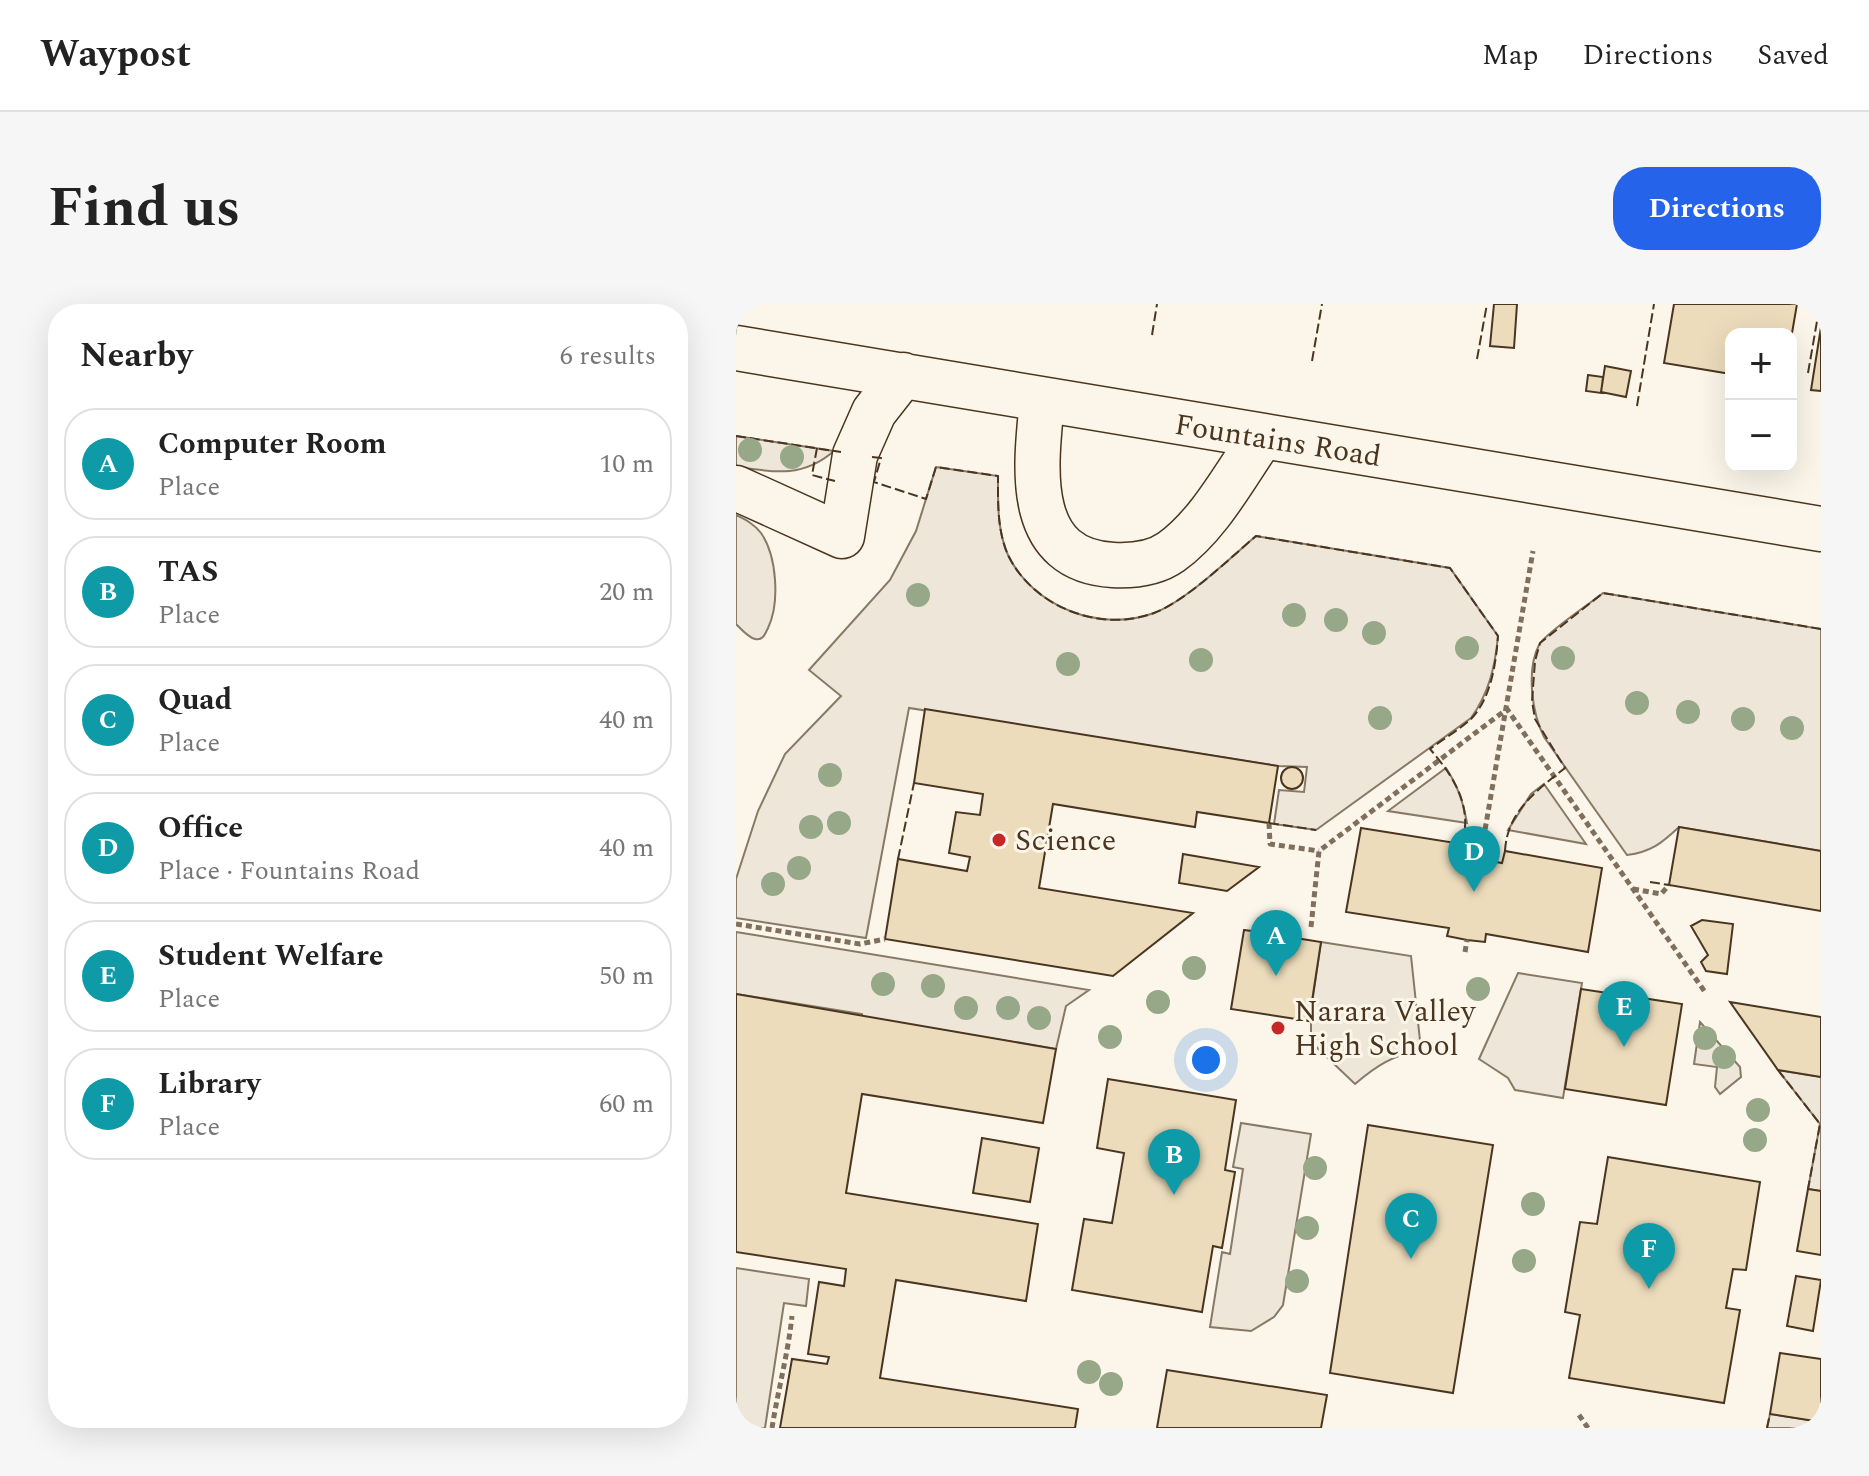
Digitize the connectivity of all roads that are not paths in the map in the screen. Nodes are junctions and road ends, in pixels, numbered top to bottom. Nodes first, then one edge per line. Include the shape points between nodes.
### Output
1 (736, 348) edge
2 (903, 375) junction
3 (1042, 401) junction
4 (1261, 438) junction
5 (736, 488) edge
6 (1821, 529) edge

1 - 2 street, Fountains Road
2 - 3 street, Fountains Road
2 - 5 street via 874,412 855,455 842,536
3 - 4 street, Fountains Road
3 - 4 street via 1039,503 1051,532 1069,551 1099,564 1137,566 1170,553 1199,526
4 - 6 street, Fountains Road

